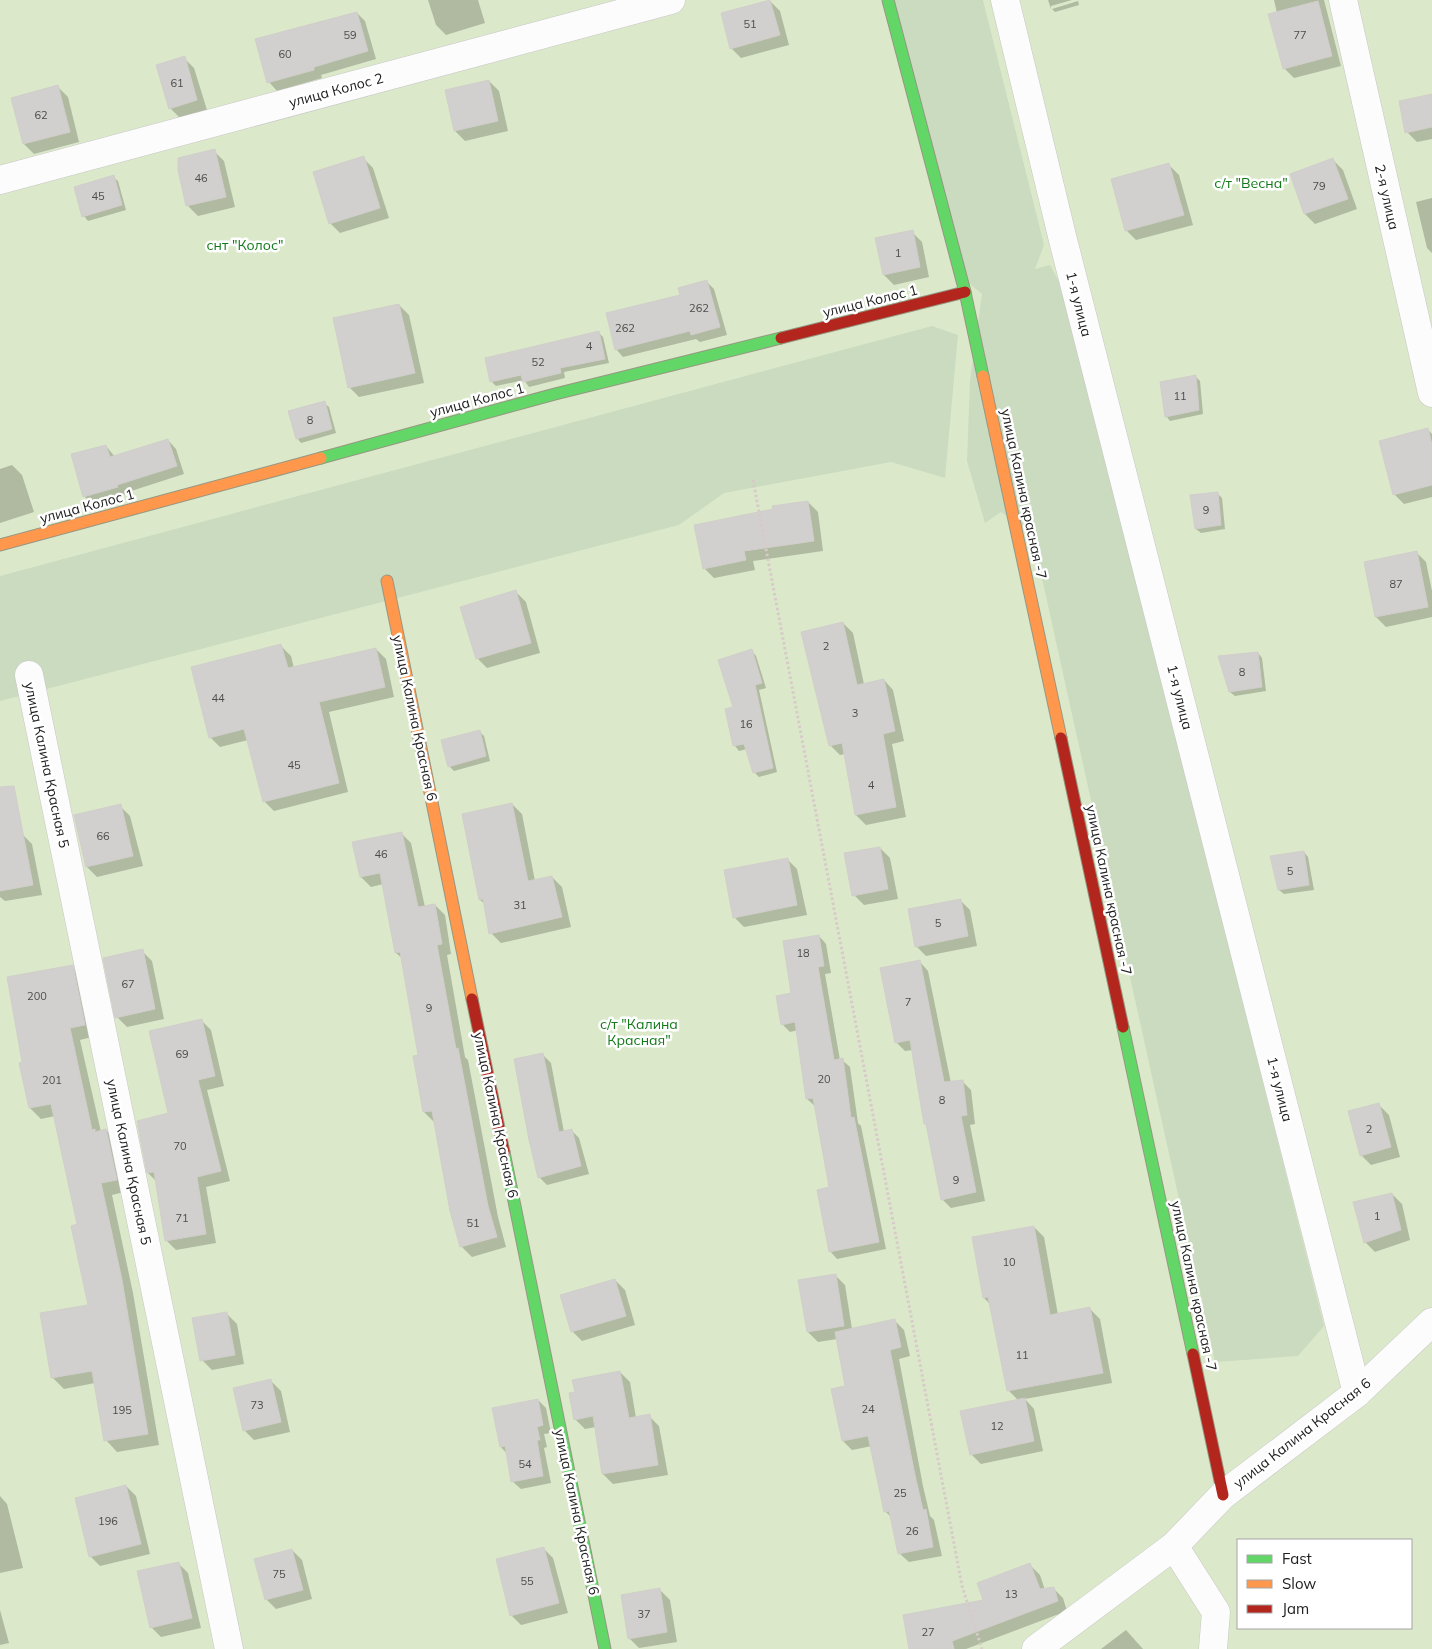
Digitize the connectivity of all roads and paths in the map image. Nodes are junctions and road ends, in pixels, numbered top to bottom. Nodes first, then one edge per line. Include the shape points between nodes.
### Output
1 (671, 0) edge
2 (888, 0) edge
3 (1005, 0) edge
4 (1343, 0) edge
5 (0, 180) edge
6 (965, 292) junction
7 (1432, 393) edge
8 (753, 480) dead end
9 (0, 545) edge
10 (388, 581) dead end
11 (28, 675) dead end
12 (1432, 1322) edge
13 (1357, 1393) junction
14 (1223, 1495) junction
15 (1174, 1546) junction
16 (228, 1649) edge
17 (605, 1649) edge
18 (982, 1649) edge
19 (1036, 1649) edge
20 (1213, 1649) edge

1 - 5 street, улица Колос 2
2 - 6 street
3 - 13 street, 1-я улица via 1064,246
4 - 7 street, 2-я улица
6 - 9 street, улица Колос 1 via 555,394
6 - 14 street, улица Калина красная -7
8 - 18 path via 962,1586
10 - 17 street, улица Калина Красная 6
11 - 16 street, улица Калина Красная 5
12 - 13 street, улица Калина Красная 6
13 - 14 street, улица Калина Красная 6
14 - 15 street, улица Калина Красная 6
15 - 19 street, улица Калина Красная 6
15 - 20 street via 1216,1612

